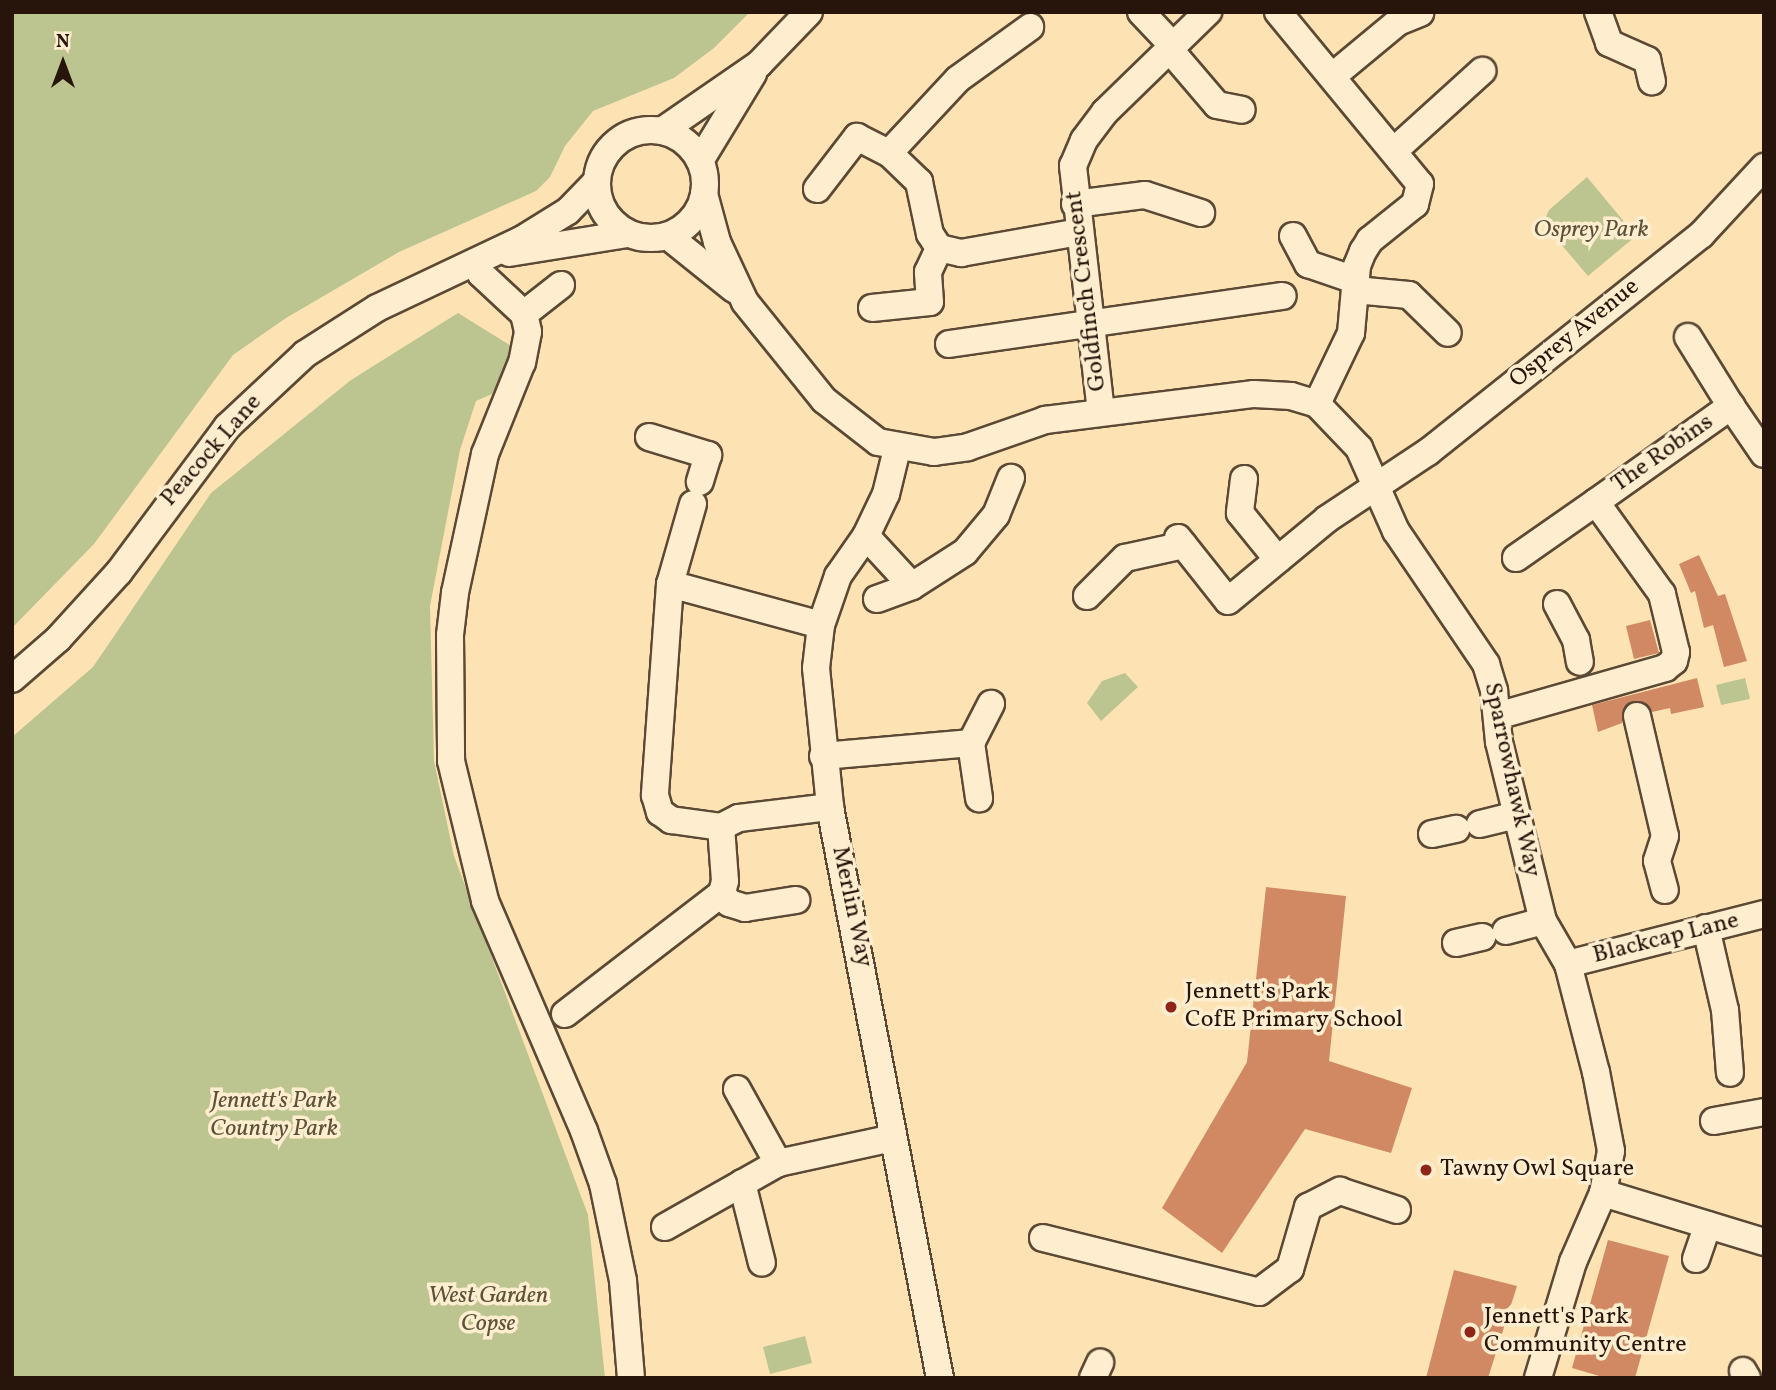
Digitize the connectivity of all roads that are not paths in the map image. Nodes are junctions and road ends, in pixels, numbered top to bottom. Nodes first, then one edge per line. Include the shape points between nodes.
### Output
1 (809, 12) edge
2 (1141, 12) edge
3 (1208, 12) edge
4 (1278, 12) edge
5 (1598, 12) edge
6 (1420, 13) edge
7 (1030, 27) dead end
8 (1171, 48) junction
9 (759, 64) junction
10 (1482, 71) dead end
11 (1334, 75) junction
12 (1652, 81) dead end
13 (1242, 110) dead end
14 (663, 131) junction
15 (1395, 150) junction
16 (889, 153) junction
17 (700, 161) junction
18 (1764, 167) edge
19 (596, 183) junction
20 (817, 189) dead end
21 (704, 194) junction
22 (1075, 204) junction
23 (1201, 214) dead end
24 (1079, 232) junction
25 (627, 234) junction
26 (668, 236) junction
27 (1293, 236) dead end
28 (939, 248) junction
29 (483, 259) junction
30 (561, 285) dead end
31 (1355, 285) junction
32 (738, 292) junction
33 (1283, 296) dead end
34 (872, 309) dead end
35 (524, 314) junction
36 (1090, 324) junction
37 (1448, 332) dead end
38 (1688, 337) dead end
39 (949, 344) dead end
40 (1317, 404) junction
41 (1731, 406) junction
42 (1101, 412) junction
43 (649, 437) dead end
44 (897, 449) junction
45 (1764, 454) edge
46 (1011, 478) dead end
47 (1244, 479) dead end
48 (1374, 486) junction
49 (1596, 502) junction
50 (866, 536) junction
51 (1516, 558) dead end
52 (1278, 560) junction
53 (670, 584) junction
54 (912, 586) junction
55 (1087, 596) dead end
56 (877, 599) dead end
57 (1557, 604) dead end
58 (821, 625) junction
59 (1583, 676) junction
60 (12, 679) edge
61 (1632, 697) junction
62 (991, 704) dead end
63 (1497, 716) junction
64 (971, 743) junction
65 (823, 756) junction
66 (979, 798) dead end
67 (830, 807) junction
68 (1515, 815) junction
69 (721, 827) junction
70 (1456, 829) dead end
71 (1665, 890) dead end
72 (722, 894) junction
73 (796, 900) dead end
74 (1764, 914) edge
75 (1543, 921) junction
76 (1706, 928) junction
77 (1456, 943) dead end
78 (1568, 964) junction
79 (565, 1014) dead end
80 (1731, 1073) dead end
81 (737, 1089) dead end
82 (1764, 1112) edge
83 (1714, 1121) dead end
84 (893, 1138) junction
85 (778, 1163) junction
86 (743, 1183) junction
87 (1603, 1192) junction
88 (1397, 1210) dead end
89 (1709, 1225) junction
90 (665, 1227) dead end
91 (1044, 1238) dead end
92 (1764, 1242) edge
93 (1696, 1259) dead end
94 (762, 1263) dead end
95 (631, 1378) edge
96 (940, 1378) edge
97 (1538, 1378) edge

1 - 9 street
2 - 8 street
3 - 8 street, Goldfinch Crescent
4 - 11 street
5 - 12 street via 1609,43 1647,60
6 - 11 street via 1398,22
7 - 16 street via 958,79
8 - 13 street via 1217,105
8 - 22 street, Goldfinch Crescent via 1105,112 1084,140 1073,166
9 - 14 street
9 - 17 street
10 - 15 street
11 - 15 street
14 - 17 street via 691,148
14 - 19 street via 631,134 617,142 602,160
15 - 31 street via 1420,184 1420,195 1370,240
16 - 20 street via 857,136
16 - 28 street via 919,182 930,234
17 - 21 street
18 - 48 street, Osprey Avenue via 1701,235 1428,452
19 - 25 street via 604,213
19 - 29 street, Peacock Lane via 568,211
21 - 26 street via 692,220
21 - 32 street
22 - 23 street via 1145,195
22 - 24 street, Goldfinch Crescent
24 - 28 street via 961,253
24 - 36 street, Goldfinch Crescent
25 - 26 street
25 - 29 street, Peacock Lane
26 - 32 street
27 - 31 street via 1308,264
28 - 34 street via 928,272 930,302
29 - 35 street via 481,274
29 - 60 street, Peacock Lane via 377,308 305,354 260,394 198,462 119,572 58,639
30 - 35 street
31 - 37 street via 1409,295
31 - 40 street via 1348,345
32 - 44 street via 824,400 850,425
33 - 36 street
35 - 95 street via 527,344 485,454 455,593 449,722 453,773 485,901 603,1184 623,1281
36 - 39 street
36 - 42 street, Goldfinch Crescent
38 - 41 street, The Robins
40 - 42 street via 1291,396 1254,394
40 - 48 street, Sparrowhawk Way via 1359,448
41 - 45 street, The Robins
41 - 49 street, The Robins
42 - 44 street via 1045,420 968,447 934,452
43 - 53 street via 708,455
44 - 50 street, Merlin Way via 886,494
46 - 54 street via 996,515 965,552
47 - 52 street via 1240,513
48 - 52 street, Osprey Avenue
48 - 63 street, Sparrowhawk Way via 1418,568 1475,643 1494,691
49 - 51 street, The Robins
49 - 61 street, The Robins via 1662,594 1676,652
50 - 54 street
50 - 58 street, Merlin Way via 838,576
52 - 55 street, Osprey Avenue via 1228,601 1181,542 1125,558
53 - 58 street
53 - 69 street via 656,805 671,820
54 - 56 street
57 - 59 street via 1576,640
58 - 65 street, Merlin Way via 816,668
59 - 61 street, The Robins
59 - 63 street, The Robins
61 - 71 street via 1665,836 1657,860
62 - 64 street
63 - 68 street, Sparrowhawk Way
64 - 65 street
64 - 66 street
65 - 67 street, Merlin Way
67 - 69 street via 739,818
67 - 84 street, Merlin Way
68 - 70 street
68 - 75 street, Sparrowhawk Way
69 - 72 street
72 - 73 street via 729,903 745,908
72 - 79 street
74 - 76 street, Blackcap Lane
75 - 77 street
75 - 78 street, Sparrowhawk Way
76 - 78 street, Blackcap Lane
76 - 80 street via 1725,1010
78 - 87 street, Sparrowhawk Way via 1611,1151
81 - 85 street
82 - 83 street
84 - 85 street
84 - 96 street, Merlin Way
85 - 86 street
86 - 90 street
86 - 94 street
87 - 89 street
87 - 97 street, Sparrowhawk Way via 1573,1262
88 - 91 street via 1340,1191 1308,1208 1290,1269 1259,1292
89 - 92 street
89 - 93 street

